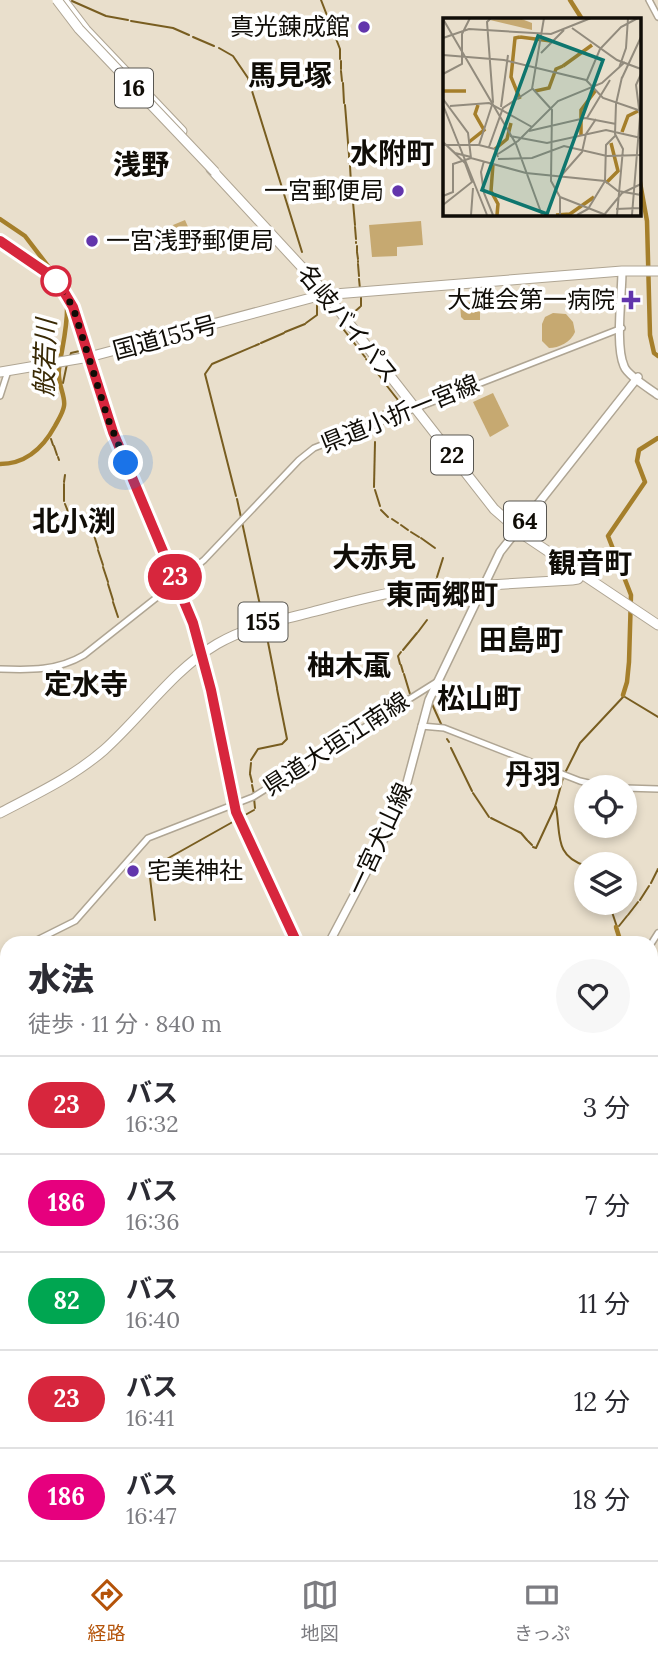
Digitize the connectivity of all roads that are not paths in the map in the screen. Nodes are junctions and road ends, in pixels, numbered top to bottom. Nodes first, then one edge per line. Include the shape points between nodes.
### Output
1 (649, 0) edge
2 (60, 2) edge
3 (658, 17) edge
4 (133, 79) junction
5 (0, 241) edge
6 (307, 270) junction
7 (623, 271) junction
8 (653, 271) edge
9 (332, 296) junction
10 (621, 328) junction
11 (89, 357) junction
12 (4, 372) edge
13 (638, 378) junction
14 (658, 394) edge
15 (0, 396) edge
16 (418, 410) junction
17 (473, 479) junction
18 (515, 527) junction
19 (581, 573) junction
20 (177, 582) junction
21 (485, 584) junction
22 (656, 623) edge
23 (202, 653) junction
24 (0, 669) edge
25 (438, 681) junction
26 (421, 726) junction
27 (574, 778) edge
28 (637, 788) edge
29 (658, 789) edge
30 (233, 805) junction
31 (0, 812) edge
32 (45, 936) edge
33 (294, 936) edge
34 (333, 936) edge

1 - 3 main road
2 - 4 highway, 名岐バイパス / 22
2 - 4 highway, bridge
2 - 6 highway, 名岐バイパス / 22 via 99,51
2 - 6 highway, 16, bridge via 103,55
4 - 9 highway, 名岐バイパス / 22 via 245,194
5 - 11 main road via 61,287 73,307
6 - 9 highway, 名岐バイパス / 22
7 - 8 highway, 国道155号
7 - 9 highway, 国道155号
7 - 10 main road
9 - 11 highway, 国道155号
9 - 16 highway, 名岐バイパス / 22
10 - 13 main road via 623,365
10 - 16 main road, 県道小折一宮線
11 - 12 highway, 国道155号
11 - 20 main road via 113,432
12 - 15 main road
13 - 14 main road
13 - 18 main road, 一宮犬山線 / 64
16 - 17 highway, 名岐バイパス / 22
16 - 17 highway, 名岐バイパス / 22 via 440,445
16 - 20 main road, 県道小折一宮線 via 312,449
17 - 18 highway, 名岐バイパス / 22
17 - 18 highway, 22 via 503,521
18 - 19 highway, 名岐バイパス / 22
18 - 21 main road, 一宮犬山線 / 64
19 - 21 highway, 155 via 572,580
19 - 22 highway, 名岐バイパス / 22
20 - 23 main road
20 - 24 main road, 県道小折一宮線 via 79,658 44,669
21 - 23 highway, 155 via 375,593 252,625
21 - 25 main road, 一宮犬山線 / 64
23 - 30 main road
23 - 31 highway, 155 via 88,760
25 - 26 main road, 一宮犬山線 / 64
25 - 30 main road, 県道大垣江南線 via 253,797
26 - 27 main road, 県道大垣江南線 via 444,728
26 - 34 main road, 一宮犬山線 / 64 via 400,803
28 - 29 main road
30 - 32 main road, 県道大垣江南線 via 148,838 75,921
30 - 33 main road

